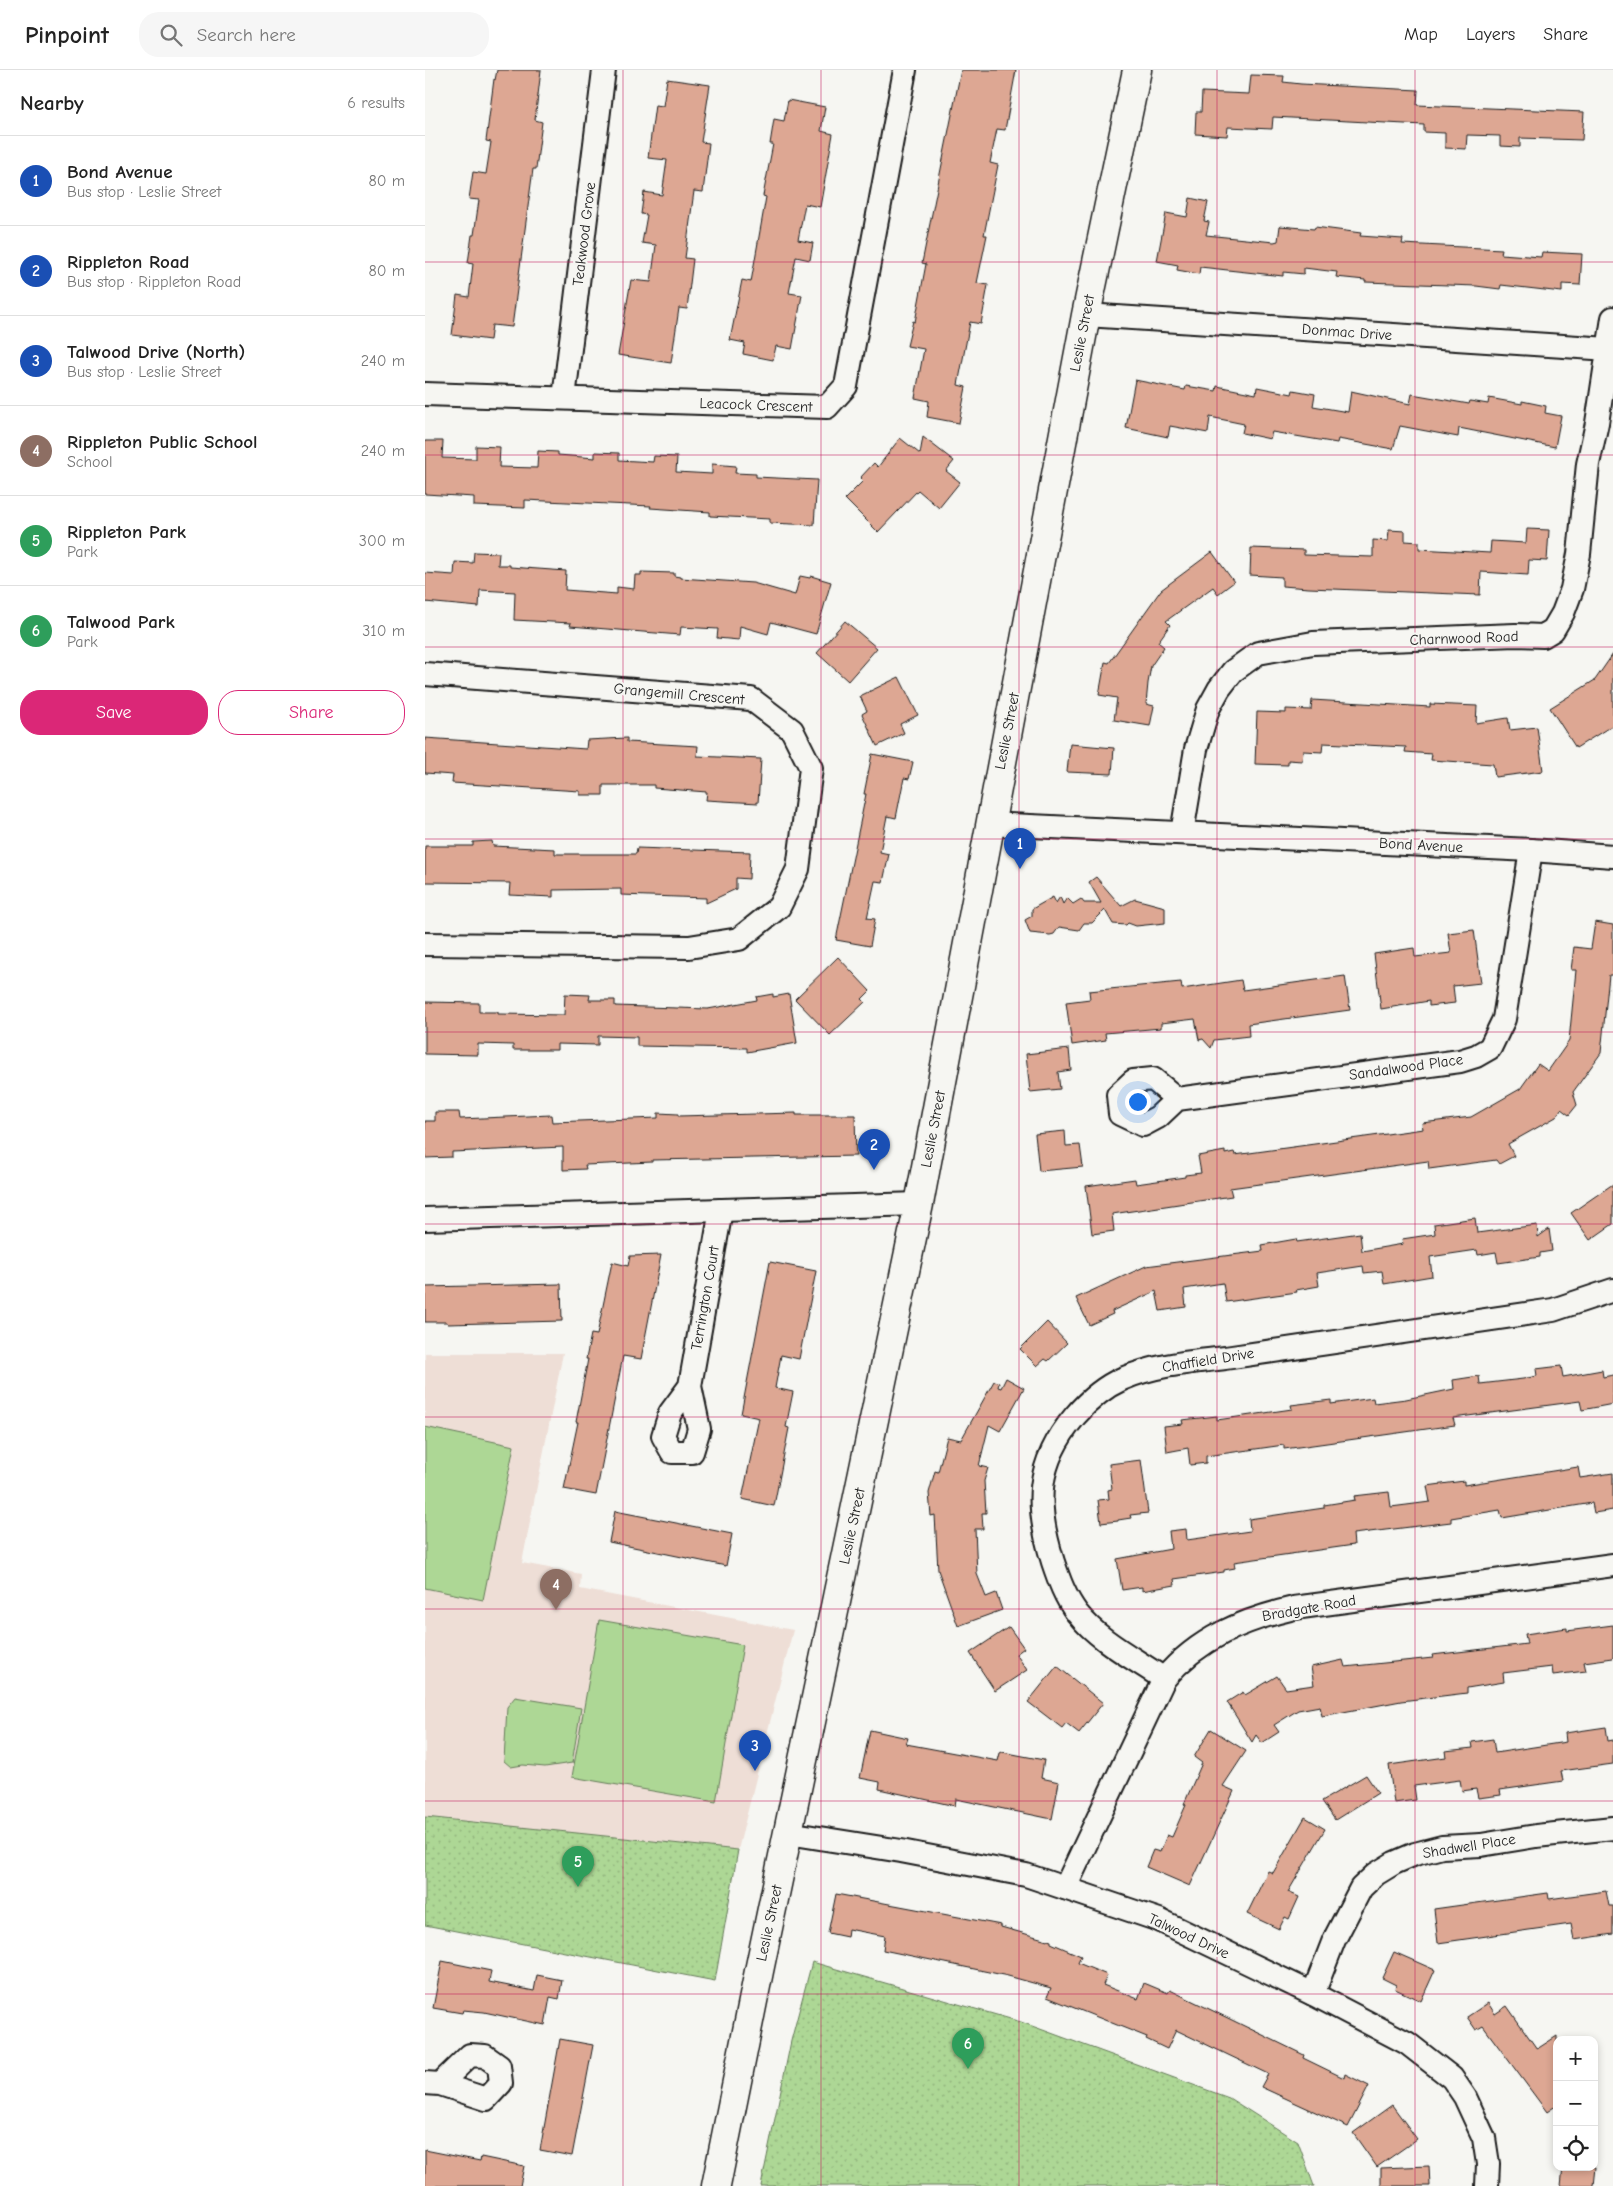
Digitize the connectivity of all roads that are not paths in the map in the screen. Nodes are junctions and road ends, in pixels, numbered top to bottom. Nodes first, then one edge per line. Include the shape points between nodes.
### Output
1 (605, 70) edge
2 (905, 70) edge
3 (1137, 70) edge
4 (1086, 315) junction
5 (1613, 318) edge
6 (1609, 348) junction
7 (425, 394) edge
8 (564, 398) junction
9 (425, 674) edge
10 (989, 824) junction
11 (1182, 833) junction
12 (1531, 850) junction
13 (1613, 856) edge
14 (425, 944) edge
15 (1177, 1099) dead end
16 (919, 1204) junction
17 (721, 1210) junction
18 (425, 1219) edge
19 (1613, 1290) edge
20 (690, 1386) dead end
21 (1613, 1565) edge
22 (1164, 1679) junction
23 (1613, 1828) edge
24 (788, 1833) junction
25 (1065, 1888) junction
26 (1313, 1994) junction
27 (717, 2186) edge
28 (1487, 2186) edge

1 - 8 street, Teakwood Grove
2 - 8 street, Leacock Crescent via 846,386 827,407
3 - 4 main road, Leslie Street
4 - 6 street, Donmac Drive
4 - 10 main road, Leslie Street
5 - 6 street, Charnwood Road
6 - 11 street, Charnwood Road via 1588,464 1579,554 1572,589 1553,630 1543,636 1313,643 1258,653 1233,671 1208,709 1196,749
7 - 8 street, Leacock Crescent
9 - 14 street, Grangemill Crescent via 751,699 791,730 811,768 798,869 779,907 739,939 689,947
10 - 11 street, Bond Avenue
10 - 16 main road, Leslie Street
11 - 12 street, Bond Avenue
12 - 13 street, Bond Avenue
12 - 15 street, Sandalwood Place via 1504,1019 1489,1048 1460,1061
16 - 17 street
16 - 24 main road, Leslie Street
17 - 18 street
17 - 20 street, Terrington Court
19 - 22 street, Chatfield Drive via 1553,1310 1175,1363 1121,1380 1083,1406 1055,1444 1044,1470 1042,1521 1049,1548 1065,1595 1078,1614 1116,1650
21 - 22 street, Bradgate Road via 1294,1608 1256,1617 1199,1647 1175,1665
22 - 25 street, Bradgate Road
23 - 26 street, Shadwell Place via 1442,1847 1394,1863 1361,1888 1334,1940
24 - 25 street, Talwood Drive via 984,1866
24 - 27 main road, Leslie Street
25 - 26 street, Talwood Drive via 1159,1920
26 - 28 street, Talwood Drive via 1407,2044 1452,2078 1465,2097 1484,2138

